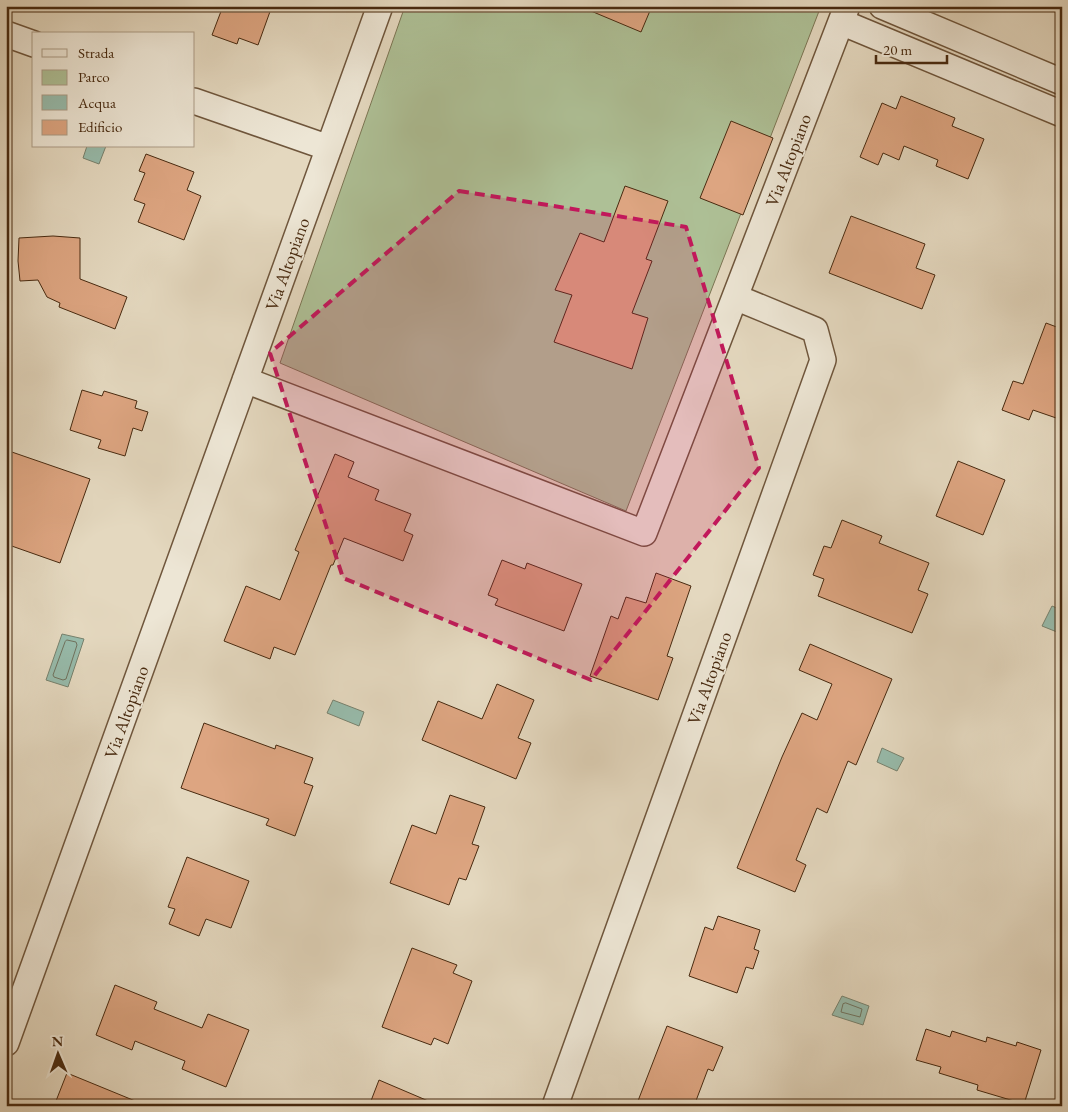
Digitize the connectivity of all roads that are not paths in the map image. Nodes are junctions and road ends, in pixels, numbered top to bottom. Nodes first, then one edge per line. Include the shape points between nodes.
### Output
1 (380, 6) edge
2 (882, 6) edge
3 (844, 14) edge
4 (6, 34) edge
5 (32, 43) edge
6 (1062, 82) edge
7 (195, 100) edge
8 (1062, 114) edge
9 (329, 148) junction
10 (735, 297) junction
11 (246, 380) junction
12 (6, 1043) edge
13 (554, 1106) edge

1 - 9 street, Via Altopiano
2 - 6 street
3 - 8 street, Via Altopiano
3 - 10 street, Via Altopiano
4 - 5 street
7 - 9 street
9 - 11 street, Via Altopiano
10 - 11 street, Via Altopiano via 644,533
10 - 13 street, Via Altopiano via 815,330 823,360
11 - 12 street, Via Altopiano

